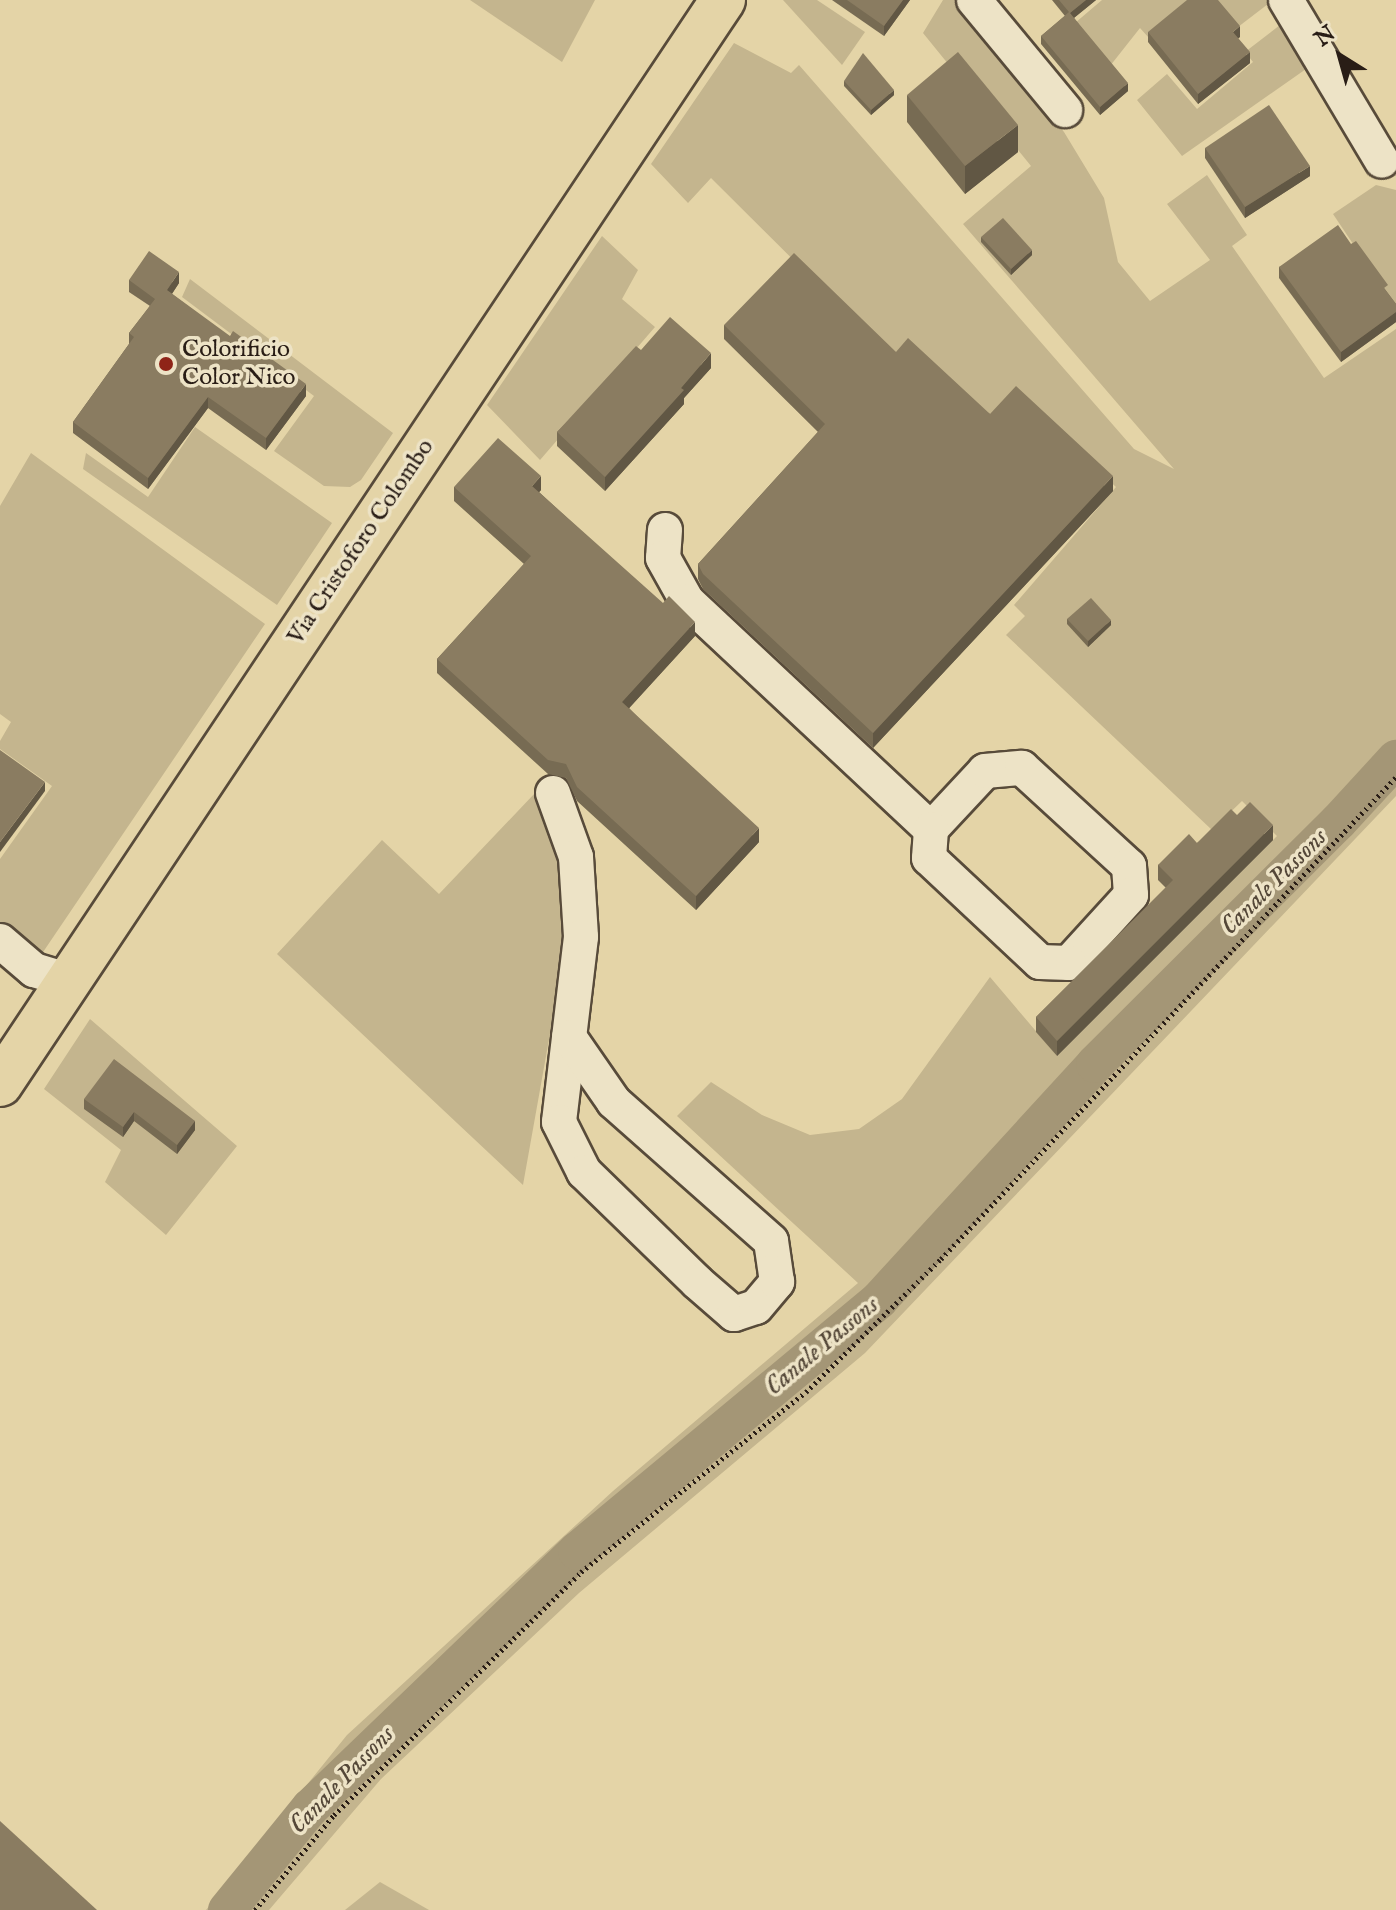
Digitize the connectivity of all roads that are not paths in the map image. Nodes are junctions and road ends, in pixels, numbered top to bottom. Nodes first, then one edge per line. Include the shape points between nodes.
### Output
1 (723, 0) edge
2 (974, 0) edge
3 (1286, 0) edge
4 (1065, 110) dead end
5 (1382, 161) dead end
6 (665, 530) dead end
7 (553, 793) dead end
8 (931, 829) junction
9 (0, 941) edge
10 (69, 981) junction
11 (569, 1037) junction
12 (0, 1084) edge

1 - 10 main road, Via Cristoforo Colombo
2 - 4 street
3 - 5 street
6 - 8 street via 663,558 687,601
7 - 11 street via 576,857 581,937
8 - 8 street via 985,771 1022,768 1129,866 1131,895 1069,963 1040,962 929,858
9 - 10 street via 34,970
10 - 12 main road, Via Cristoforo Colombo
11 - 11 street via 559,1122 584,1172 734,1314 756,1307 777,1282 771,1241 614,1102

